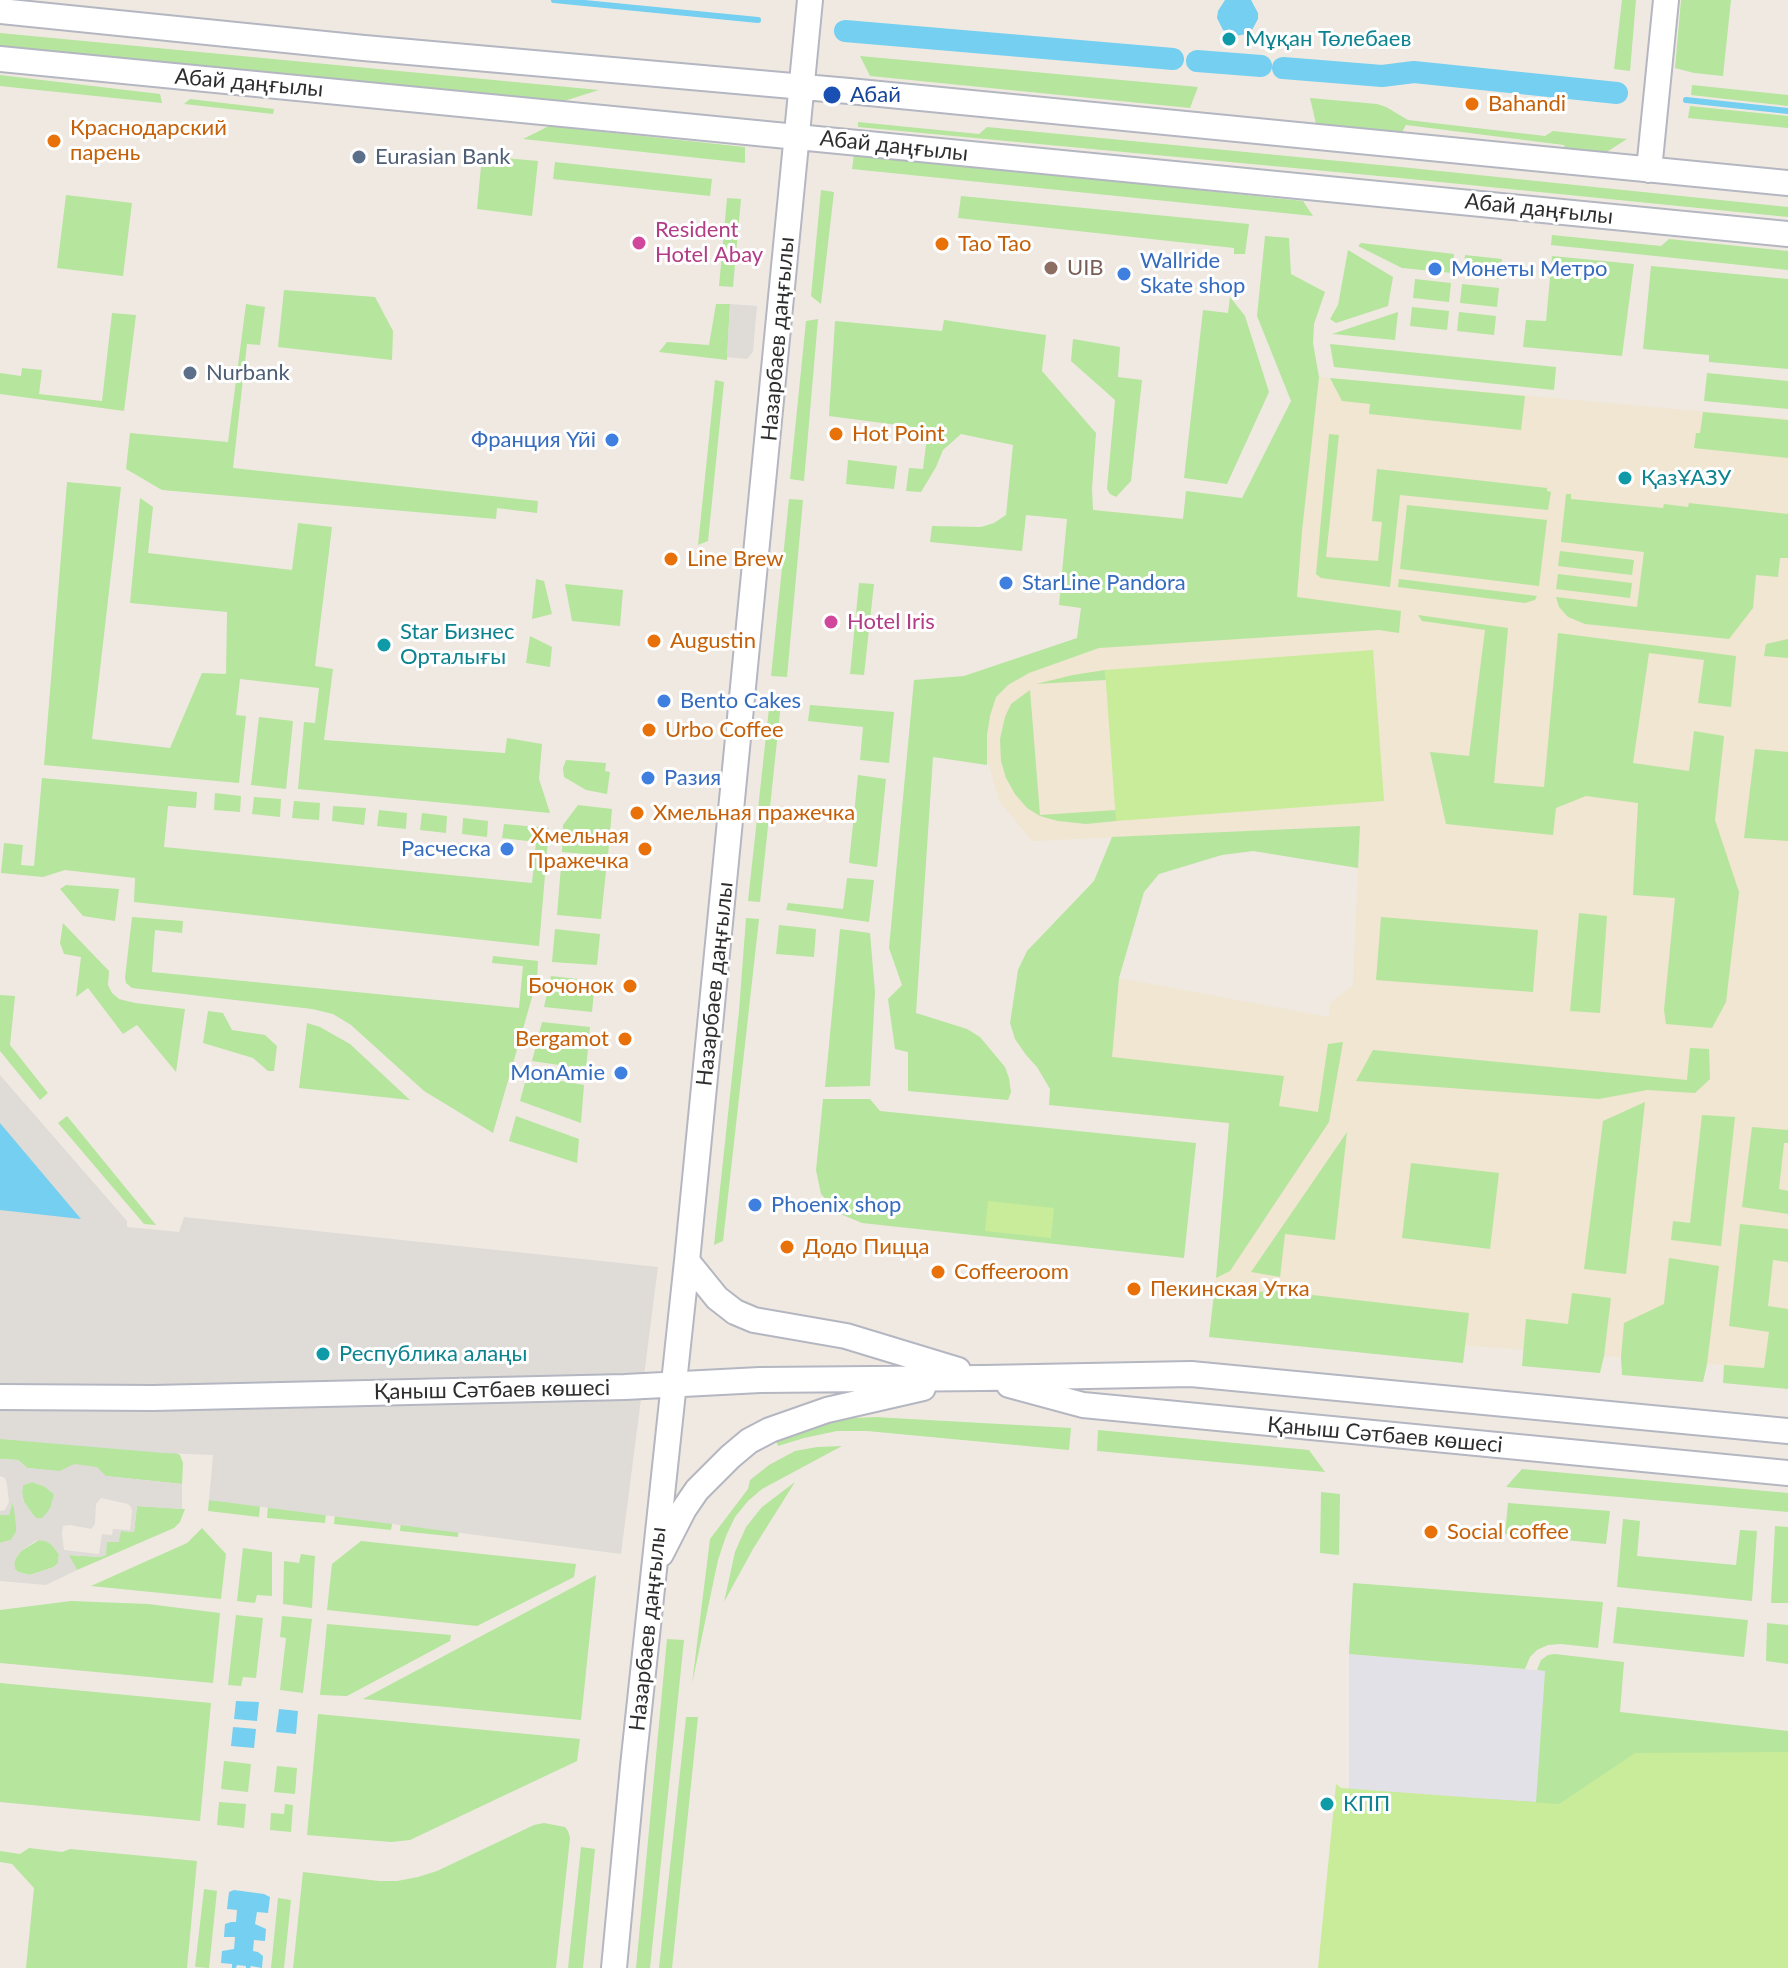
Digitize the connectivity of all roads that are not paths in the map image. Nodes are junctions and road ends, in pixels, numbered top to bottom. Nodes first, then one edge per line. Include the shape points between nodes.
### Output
1 (810, 0) edge
2 (1666, 0) edge
3 (0, 11) edge
4 (0, 59) edge
5 (801, 87) junction
6 (797, 136) junction
7 (1649, 170) junction
8 (1788, 183) edge
9 (1788, 234) edge
10 (687, 1261) junction
11 (984, 1378) junction
12 (675, 1384) junction
13 (0, 1397) edge
14 (1788, 1431) edge
15 (1788, 1473) edge
16 (655, 1566) junction
17 (614, 1968) edge

1 - 5 main road, Назарбаев даңғылы
2 - 7 main road
3 - 5 main road, Абай даңғылы
4 - 6 main road, Абай даңғылы
5 - 6 main road, Назарбаев даңғылы
5 - 7 main road, Абай даңғылы
6 - 9 main road, Абай даңғылы
6 - 10 main road, Назарбаев даңғылы
7 - 8 main road, Абай даңғылы
10 - 11 main road via 717,1298 754,1320 846,1336
10 - 12 main road, Назарбаев даңғылы
11 - 12 main road, Қаныш Сәтбаев көшесі
11 - 14 main road, Қаныш Сәтбаев көшесі via 1191,1374
11 - 15 main road, Қаныш Сәтбаев көшесі via 1083,1405
11 - 16 main road, Қаныш Сәтбаев көшесі via 812,1414 749,1441 697,1490
12 - 13 main road, Қаныш Сәтбаев көшесі via 169,1398
12 - 16 main road, Назарбаев даңғылы
16 - 17 main road, Назарбаев даңғылы

